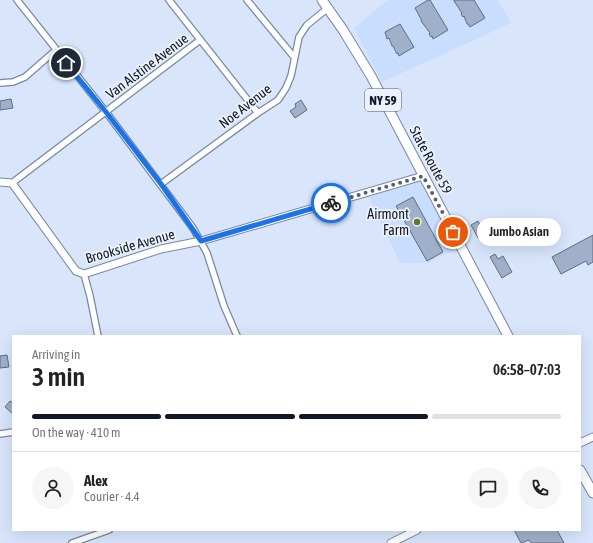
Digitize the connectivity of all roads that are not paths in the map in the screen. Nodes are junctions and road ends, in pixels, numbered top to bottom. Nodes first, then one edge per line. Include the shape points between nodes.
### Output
1 (17, 0) edge
2 (169, 0) edge
3 (247, 0) edge
4 (322, 0) edge
5 (328, 8) junction
6 (200, 40) junction
7 (56, 50) junction
8 (294, 56) junction
9 (0, 83) edge
10 (106, 112) junction
11 (258, 113) junction
12 (423, 176) junction
13 (0, 182) edge
14 (12, 183) junction
15 (161, 184) junction
16 (201, 241) junction
17 (84, 274) junction
18 (98, 335) edge
19 (237, 335) edge
20 (507, 335) edge
21 (12, 432) edge
22 (0, 434) edge
23 (593, 437) edge
24 (581, 443) edge
25 (581, 472) edge
26 (593, 493) edge
27 (106, 531) edge
28 (415, 531) edge
29 (72, 543) edge
30 (391, 543) edge

1 - 7 street
2 - 6 street
3 - 8 street
4 - 5 main road, State Route 59 / NY 59
5 - 8 street, Noe Avenue via 307,25 299,38
5 - 12 main road, State Route 59 / NY 59 via 371,76
6 - 10 street, Van Alstine Avenue
6 - 11 street
7 - 9 street via 25,77 13,82
7 - 10 street
8 - 11 street, Noe Avenue via 286,88 278,100
10 - 14 street, Van Alstine Avenue
10 - 15 street
11 - 15 street, Noe Avenue
12 - 16 street, Brookside Avenue
12 - 20 main road, State Route 59 / NY 59
13 - 14 street
14 - 17 street, Brookside Avenue via 76,271
15 - 16 street
16 - 17 street, Brookside Avenue via 161,249
16 - 19 street
17 - 18 street
21 - 22 street
23 - 24 street
25 - 26 main road
27 - 29 street
28 - 30 street

